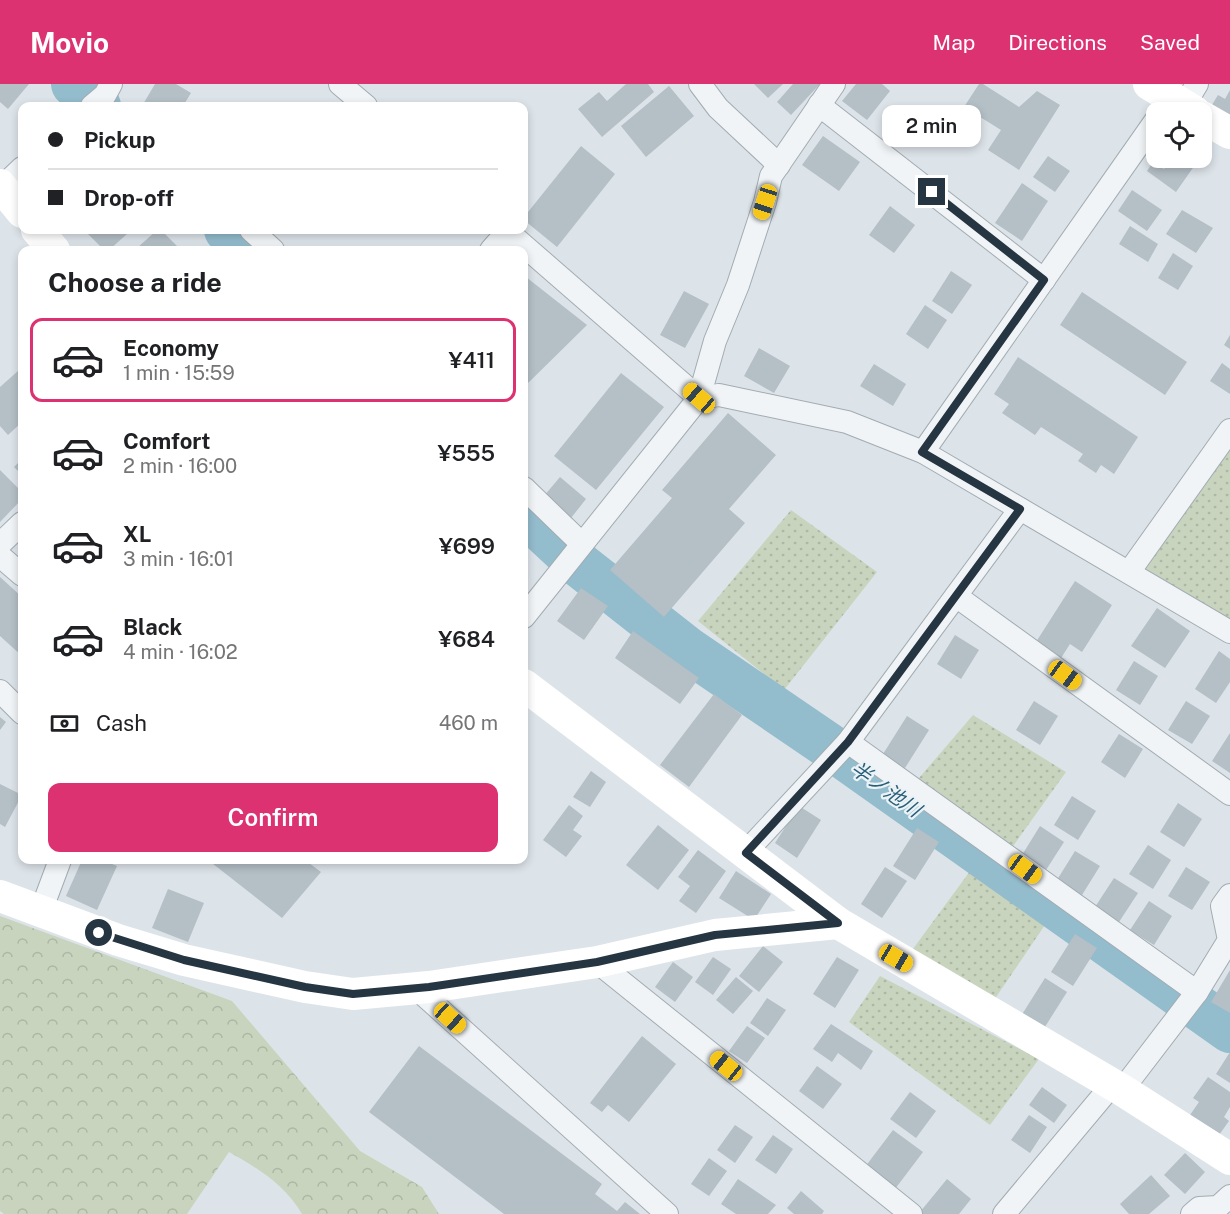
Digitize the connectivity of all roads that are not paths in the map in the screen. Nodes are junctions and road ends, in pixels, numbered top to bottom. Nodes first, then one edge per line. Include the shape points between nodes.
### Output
1 (340, 84) edge
2 (700, 84) edge
3 (834, 84) edge
4 (361, 102) edge
5 (819, 105) junction
6 (1212, 123) edge
7 (1230, 133) edge
8 (1146, 145) edge
9 (779, 165) junction
10 (8, 180) edge
11 (18, 203) edge
12 (40, 234) edge
13 (255, 234) edge
14 (504, 234) edge
15 (512, 234) edge
16 (51, 246) edge
17 (268, 246) edge
18 (494, 246) edge
19 (525, 246) edge
20 (528, 248) edge
21 (1044, 280) junction
22 (699, 398) junction
23 (1230, 430) edge
24 (922, 452) junction
25 (528, 492) edge
26 (1020, 509) junction
27 (18, 527) edge
28 (581, 543) junction
29 (0, 544) edge
30 (0, 556) edge
31 (18, 572) edge
32 (1129, 572) junction
33 (956, 596) junction
34 (528, 612) edge
35 (1230, 632) edge
36 (528, 688) edge
37 (0, 691) edge
38 (18, 709) edge
39 (848, 742) junction
40 (1230, 794) edge
41 (746, 853) junction
42 (59, 864) edge
43 (1230, 895) edge
44 (0, 896) edge
45 (41, 911) junction
46 (838, 923) junction
47 (1229, 940) edge
48 (597, 962) junction
49 (416, 988) junction
50 (1197, 992) junction
51 (1117, 1087) junction
52 (1230, 1159) edge
53 (1230, 1196) edge
54 (667, 1214) edge
55 (911, 1214) edge
56 (1004, 1214) edge
57 (1192, 1214) edge

1 - 4 street
2 - 9 street via 718,108
3 - 5 street
5 - 9 street
5 - 21 street
6 - 7 street
8 - 21 street
9 - 22 street via 771,176
10 - 11 street
12 - 16 street
13 - 17 street
14 - 18 street
15 - 19 street
20 - 22 street
21 - 24 street
22 - 24 street via 719,394 847,422
22 - 28 street
23 - 32 street
24 - 26 street
25 - 28 street
26 - 32 street
26 - 33 street
27 - 29 street
28 - 34 street
30 - 31 street
32 - 35 street
33 - 39 street
33 - 40 street
36 - 41 street
37 - 38 street
39 - 41 street
39 - 50 street
41 - 46 street
42 - 45 street
43 - 47 street via 1222,906
44 - 45 street
45 - 49 street via 184,960 305,987 353,994
46 - 48 street via 715,935
46 - 51 street
47 - 50 street
48 - 49 street
48 - 55 street
49 - 54 street
50 - 51 street
51 - 52 street
51 - 56 street
53 - 57 street via 1218,1207 1199,1208

